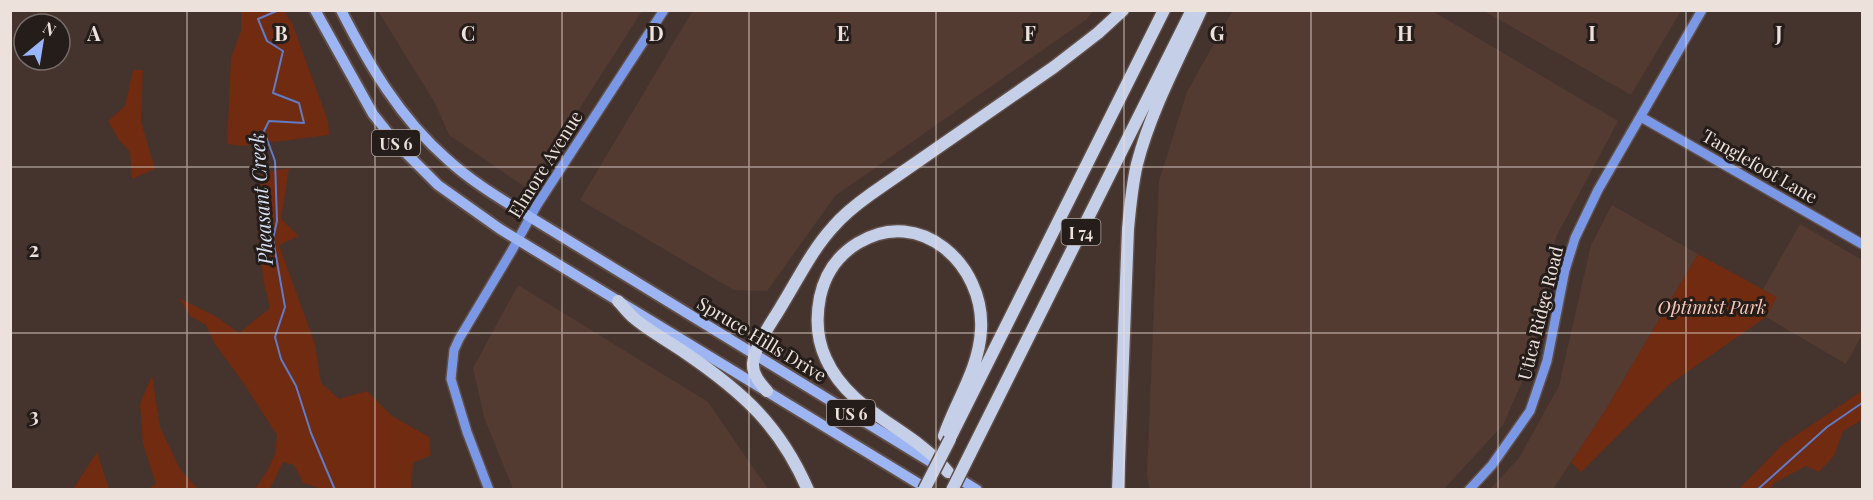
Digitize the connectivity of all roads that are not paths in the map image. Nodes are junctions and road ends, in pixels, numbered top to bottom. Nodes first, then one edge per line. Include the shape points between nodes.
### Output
1 (315, 10) edge
2 (341, 10) edge
3 (664, 10) edge
4 (1123, 10) edge
5 (1164, 10) edge
6 (1192, 10) edge
7 (1201, 10) edge
8 (1702, 10) edge
9 (1641, 117) junction
10 (530, 217) junction
11 (518, 239) junction
12 (1863, 244) edge
13 (618, 301) junction
14 (755, 354) junction
15 (767, 391) junction
16 (947, 437) junction
17 (948, 472) junction
18 (489, 489) edge
19 (808, 489) edge
20 (924, 489) edge
21 (929, 489) edge
22 (952, 489) edge
23 (977, 489) edge
24 (1118, 489) edge
25 (1469, 489) edge

1 - 11 main road, US 6 via 373,114 396,143 455,198
2 - 10 main road, US 6 via 372,69 415,127 461,171
3 - 10 main road, Elmore Avenue
4 - 14 highway via 1054,67 844,215 813,254
5 - 16 highway, I 74
6 - 22 highway, I 74, bridge
7 - 24 highway via 1149,125 1133,187 1127,240
8 - 9 main road, Utica Ridge Road
9 - 12 main road, Tanglefoot Lane
9 - 25 main road, Utica Ridge Road via 1575,238 1547,362 1530,411 1492,465
10 - 11 main road, Elmore Avenue
10 - 14 main road, Spruce Hills Drive / US 6
11 - 13 main road, US 6
11 - 18 main road, Elmore Avenue via 459,339 450,379
13 - 15 main road
13 - 19 highway, US 6 via 634,318 710,369 750,403 786,446
14 - 15 highway via 753,369
14 - 17 main road, Spruce Hills Drive / US 6
15 - 21 main road
16 - 17 highway via 978,355 981,317 976,295 962,264 938,243 904,232 872,236 844,252 825,280 818,312 822,348 844,388 936,457
16 - 20 highway, I 74, bridge
17 - 23 main road, Spruce Hills Drive / US 6

